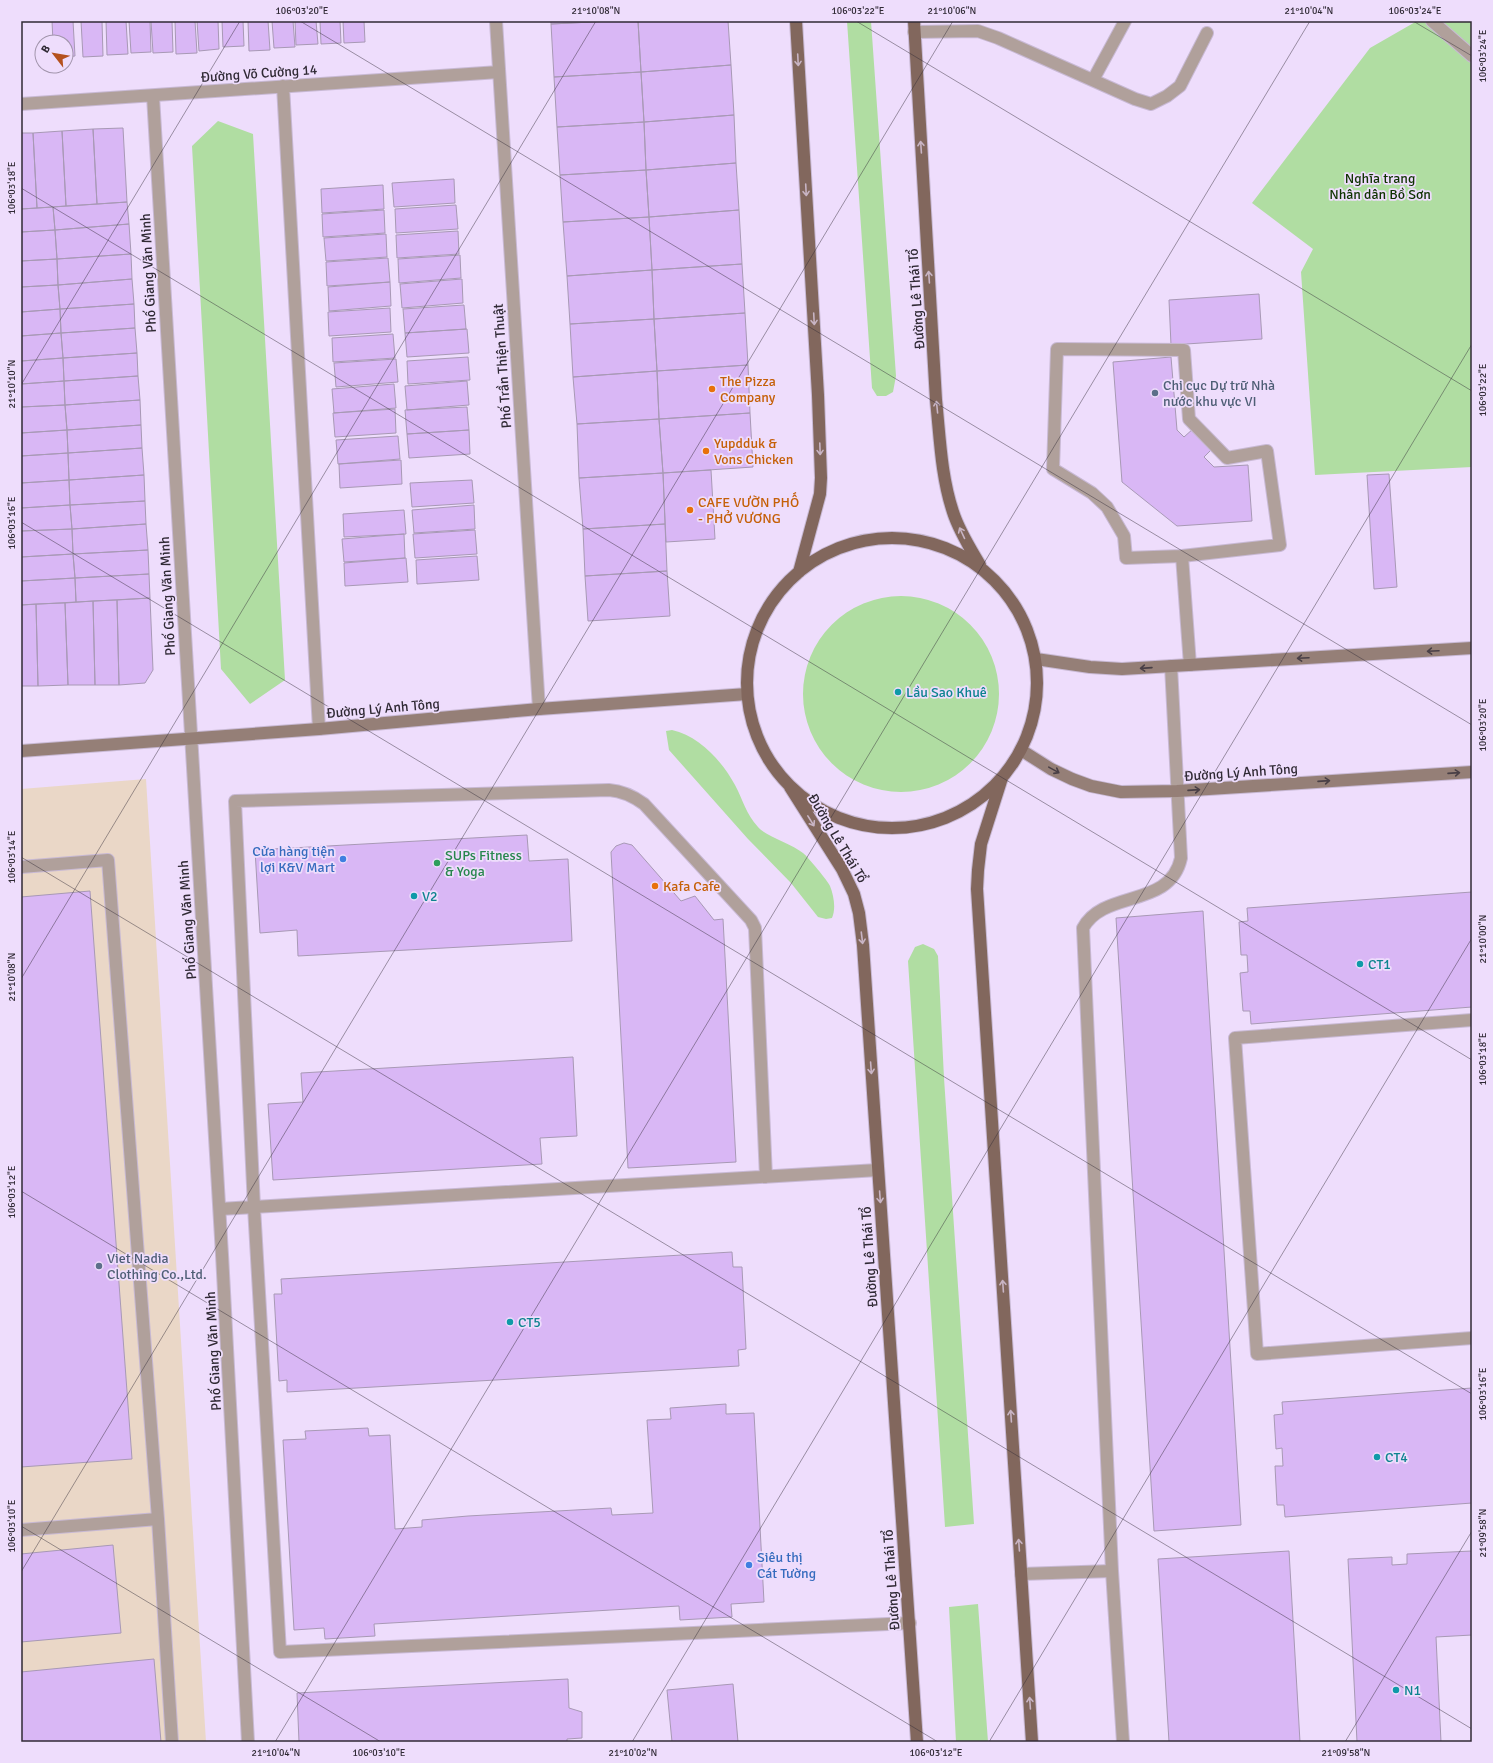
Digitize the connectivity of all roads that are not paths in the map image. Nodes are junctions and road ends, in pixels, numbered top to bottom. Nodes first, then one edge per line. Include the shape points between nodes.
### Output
1 (496, 21) edge
2 (796, 21) edge
3 (1125, 21) edge
4 (1432, 21) edge
5 (914, 27) edge
6 (1207, 33) dead end
7 (1472, 56) edge
8 (499, 72) junction
9 (1093, 80) junction
10 (282, 86) junction
11 (153, 96) junction
12 (21, 104) edge
13 (1182, 556) junction
14 (981, 567) junction
15 (799, 572) junction
16 (1472, 648) edge
17 (1036, 659) junction
18 (1190, 665) junction
19 (1171, 666) junction
20 (747, 694) junction
21 (539, 709) junction
22 (319, 729) junction
23 (190, 738) junction
24 (21, 750) edge
25 (1021, 750) junction
26 (1472, 772) edge
27 (1002, 778) junction
28 (790, 788) junction
29 (1177, 791) junction
30 (21, 867) edge
31 (1472, 1020) edge
32 (878, 1170) junction
33 (766, 1177) junction
34 (254, 1207) junction
35 (220, 1209) junction
36 (1472, 1338) edge
37 (158, 1519) junction
38 (21, 1530) edge
39 (1112, 1571) junction
40 (1021, 1574) junction
41 (910, 1623) junction
42 (172, 1742) edge
43 (248, 1742) edge
44 (917, 1742) edge
45 (1032, 1742) edge
46 (1123, 1742) edge

1 - 8 street, Phố Trần Thiện Thuật
2 -> 15 main road via 821,478 820,494
3 - 9 street
4 - 7 street
5 - 9 street via 978,31
14 -> 5 main road, Đường Lê Thái Tổ via 963,536 946,490 936,400
6 - 9 street via 1180,86 1151,104 1135,100
8 - 10 street, Đường Võ Cường 14
8 - 21 street, Phố Trần Thiện Thuật
10 - 11 street, Đường Võ Cường 14
10 - 22 street
11 - 12 street, Đường Võ Cường 14
11 - 23 street, Phố Giang Văn Minh
13 - 13 street via 1280,544 1267,451 1227,458 1189,419 1184,350 1056,349 1053,469 1092,493 1107,507 1124,536 1126,558
13 - 18 street
14 - 15 main road via 943,546 901,538 871,540 836,549
14 - 17 main road via 996,581 1020,613 1029,631
15 - 20 main road via 769,606 759,627 751,648
16 -> 18 main road
19 -> 17 main road via 1109,669
17 - 25 main road via 1036,710
18 - 19 main road
19 - 29 street
20 - 21 main road, Đường Lý Anh Tông
20 - 28 main road via 760,745 775,770
21 - 22 main road, Đường Lý Anh Tông
22 - 23 main road, Đường Lý Anh Tông
23 - 24 main road, Đường Lý Anh Tông
23 - 35 street, Phố Giang Văn Minh
25 - 27 main road
25 -> 29 main road, Đường Lý Anh Tông via 1061,774 1091,786 1117,792
29 -> 26 main road, Đường Lý Anh Tông
27 - 28 main road via 966,809 922,826 898,829 874,828 829,815
40 -> 27 main road via 977,889 981,844
28 -> 32 main road, Đường Lê Thái Tổ via 842,869 854,894 859,913
29 - 39 street via 1181,858 1174,877 1163,887 1094,914 1083,928
30 - 37 street via 108,860
31 - 36 street via 1235,1038 1257,1354
32 - 33 street
32 -> 41 main road, Đường Lê Thái Tổ
33 - 34 street
33 - 34 street via 755,928 751,920 644,804 620,791 609,790 235,801
34 - 35 street
34 - 41 street via 280,1652
35 - 43 street, Phố Giang Văn Minh
37 - 38 street
37 - 42 street
39 - 40 street
39 - 46 street
45 -> 40 main road
41 - 44 main road, Đường Lê Thái Tổ

